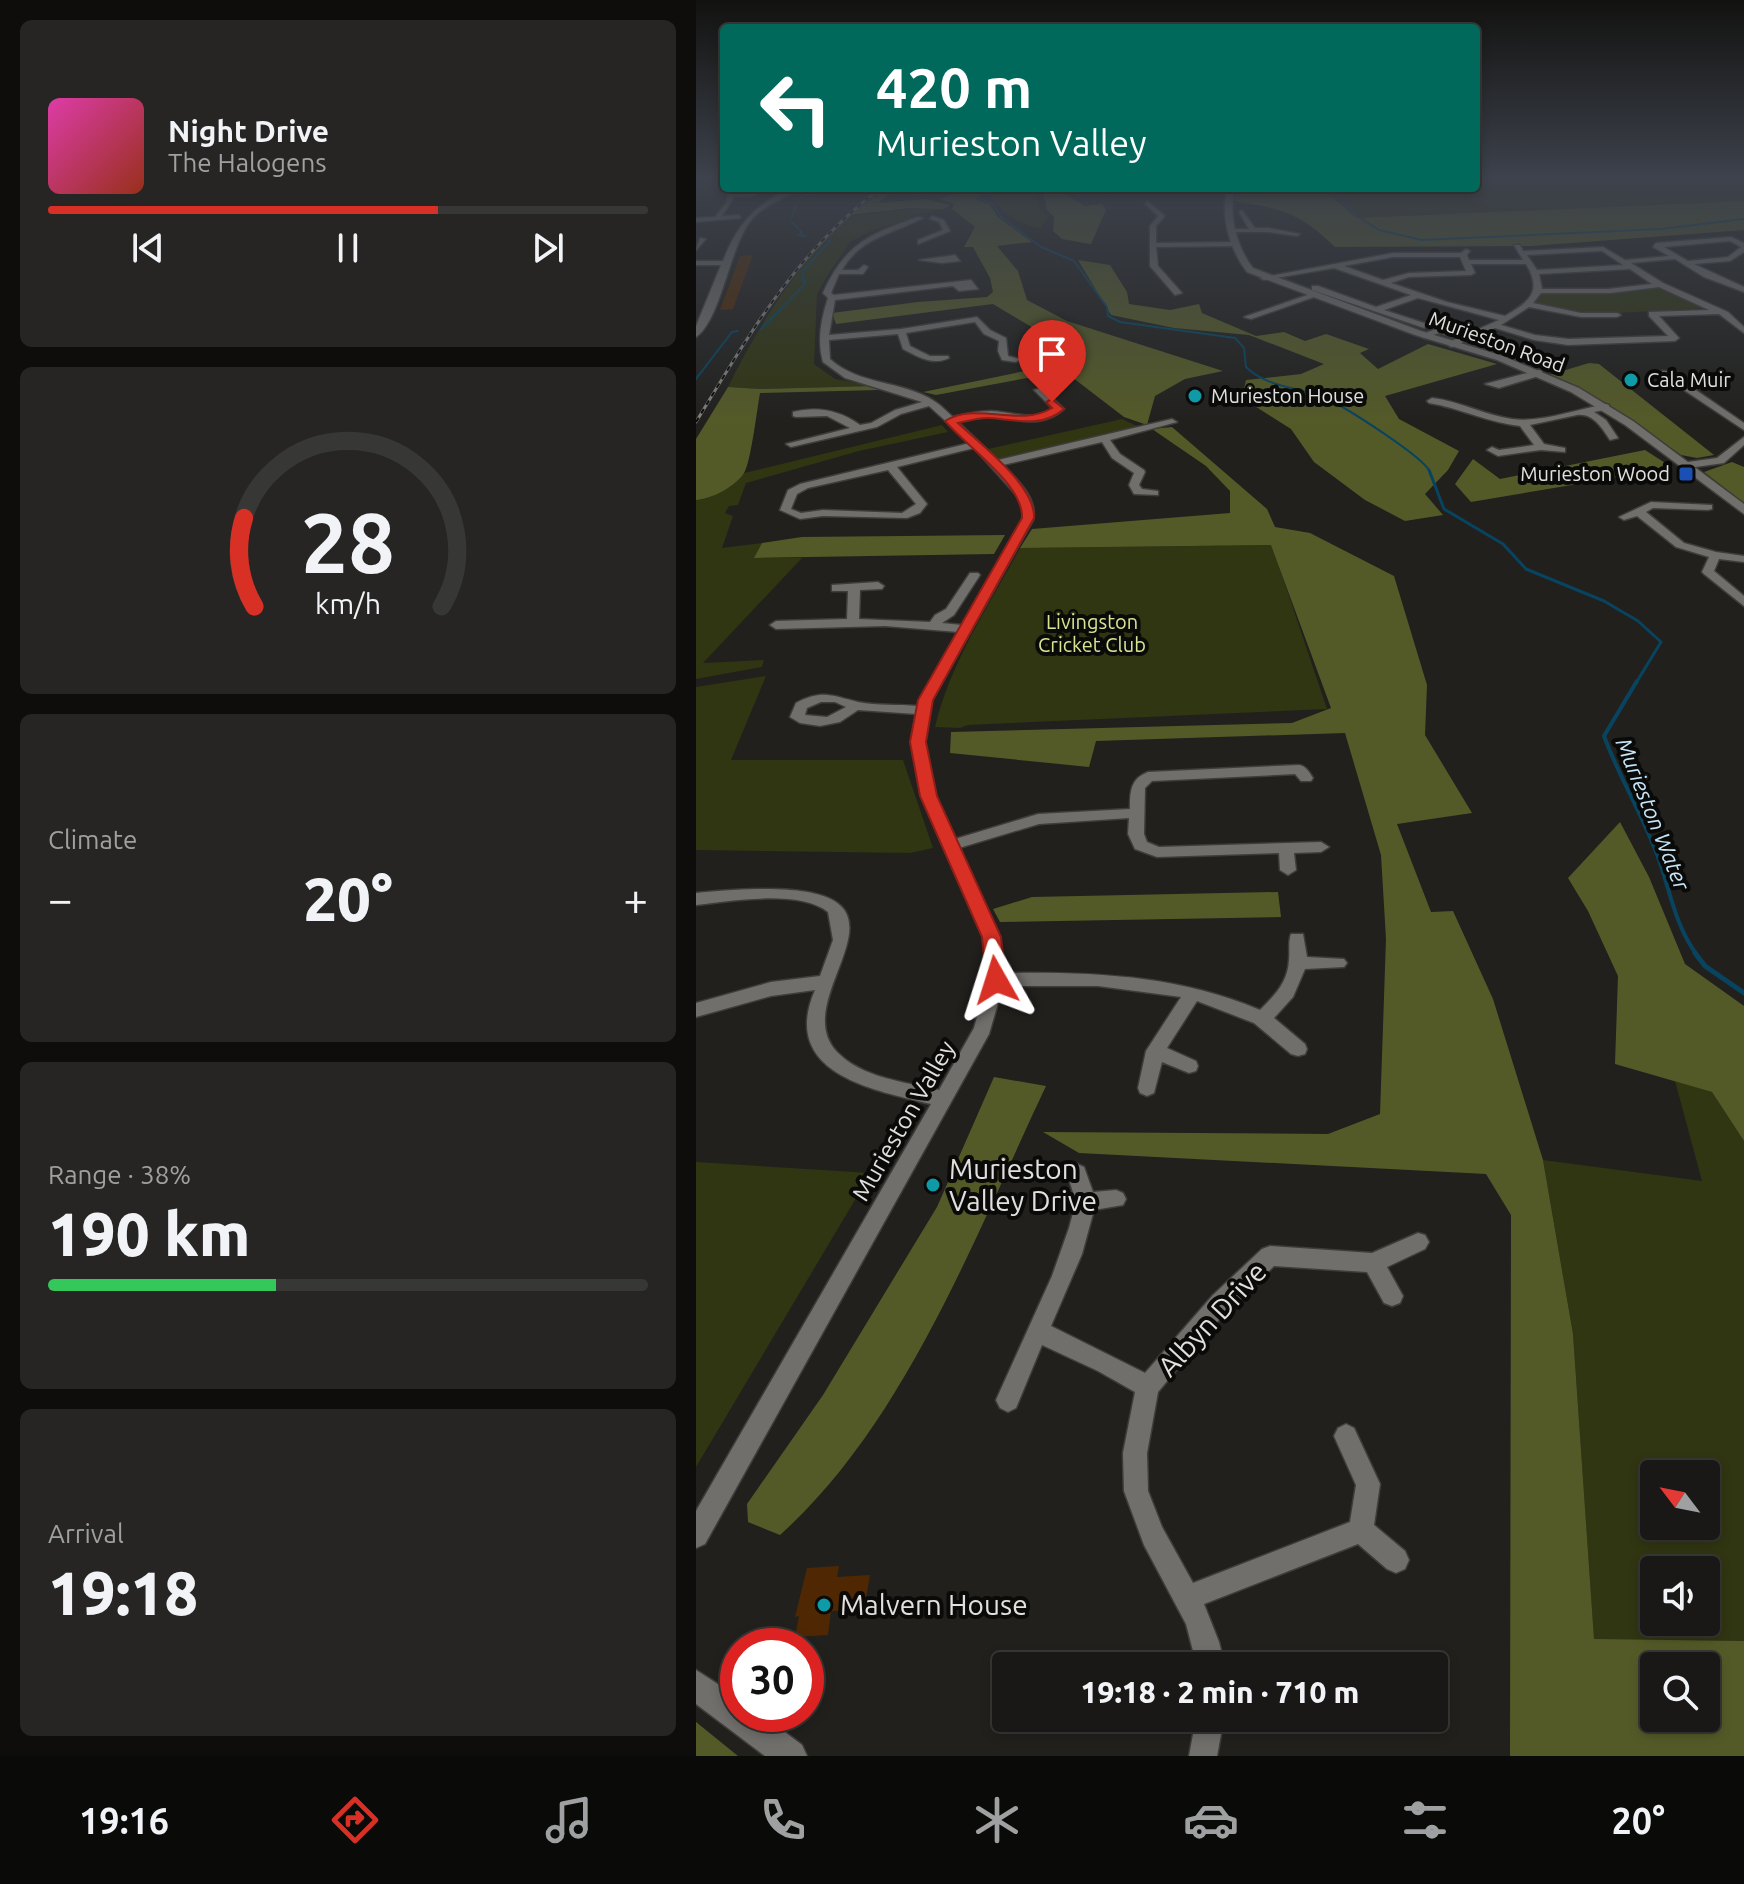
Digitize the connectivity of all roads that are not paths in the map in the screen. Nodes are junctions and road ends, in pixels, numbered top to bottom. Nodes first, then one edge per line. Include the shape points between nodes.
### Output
1 (726, 261) joint
2 (846, 261) edge
3 (924, 261) edge
4 (1154, 261) edge
5 (1242, 261) edge
6 (1357, 261) edge
7 (1467, 261) edge
8 (1518, 261) edge
9 (1620, 261) edge
10 (1652, 261) edge
11 (1683, 261) edge
12 (1709, 261) edge
13 (1351, 262) joint
14 (1526, 262) joint
15 (698, 263) edge
16 (1686, 263) junction
17 (1334, 265) junction
18 (1626, 265) junction
19 (864, 271) dead end
20 (838, 272) junction
21 (1534, 272) junction
22 (935, 278) junction
23 (1264, 278) junction
24 (1381, 283) junction
25 (1728, 283) junction
26 (955, 284) dead end
27 (1660, 285) junction
28 (1743, 286) edge
29 (1708, 290) junction
30 (1179, 291) dead end
31 (1539, 291) junction
32 (1314, 292) junction
33 (1676, 292) junction
34 (1418, 295) junction
35 (1688, 297) junction
36 (832, 298) junction
37 (1529, 305) junction
38 (1376, 310) junction
39 (1720, 312) junction
40 (1617, 315) dead end
41 (1254, 316) dead end
42 (1505, 319) junction
43 (1492, 325) junction
44 (1424, 330) junction
45 (901, 331) junction
46 (1744, 331) edge
47 (696, 334) edge
48 (826, 338) junction
49 (1675, 338) junction
50 (1453, 339) junction
51 (1687, 346) dead end
52 (945, 358) dead end
53 (1005, 358) junction
54 (1016, 359) dead end
55 (995, 361) dead end
56 (1654, 370) dead end
57 (1539, 373) junction
58 (1497, 386) dead end
59 (1039, 396) dead end
60 (1432, 401) dead end
61 (931, 403) junction
62 (1606, 407) junction
63 (1585, 411) junction
64 (796, 414) dead end
65 (950, 421) junction
66 (1172, 422) dead end
67 (1523, 423) junction
68 (1744, 427) edge
69 (857, 428) junction
70 (1616, 435) dead end
71 (1104, 438) junction
72 (1744, 440) edge
73 (791, 444) dead end
74 (974, 445) junction
75 (1541, 447) junction
76 (1561, 450) dead end
77 (1497, 453) dead end
78 (995, 464) junction
79 (1688, 465) junction
80 (890, 466) junction
81 (1138, 492) junction
82 (1154, 493) dead end
83 (1124, 497) dead end
84 (1700, 504) dead end
85 (1744, 510) edge
86 (1639, 512) junction
87 (1624, 517) dead end
88 (1715, 555) junction
89 (1744, 559) edge
90 (974, 575) dead end
91 (878, 586) dead end
92 (854, 587) junction
93 (836, 588) dead end
94 (1744, 602) edge
95 (853, 622) junction
96 (776, 625) dead end
97 (933, 627) junction
98 (965, 629) junction
99 (855, 706) dead end
100 (924, 710) junction
101 (1306, 778) dead end
102 (1137, 813) junction
103 (951, 845) junction
104 (1321, 847) dead end
105 (1286, 849) junction
106 (1288, 870) dead end
107 (696, 899) edge
108 (1297, 938) dead end
109 (1300, 963) junction
110 (1338, 963) dead end
111 (996, 980) junction
112 (827, 982) junction
113 (1193, 993) junction
114 (696, 1010) edge
115 (1262, 1019) junction
116 (1298, 1049) dead end
117 (1155, 1051) junction
118 (1189, 1066) dead end
119 (1147, 1088) dead end
120 (944, 1099) junction
121 (1077, 1173) dead end
122 (1116, 1199) dead end
123 (1086, 1202) junction
124 (1418, 1242) dead end
125 (1373, 1263) junction
126 (1392, 1296) dead end
127 (1037, 1331) junction
128 (1148, 1387) junction
129 (1008, 1400) dead end
130 (1346, 1436) dead end
131 (1361, 1530) junction
132 (696, 1535) edge
133 (1396, 1560) dead end
134 (1190, 1597) junction
135 (1210, 1652) edge
136 (696, 1685) edge
137 (1207, 1732) edge
138 (791, 1756) edge
139 (1203, 1756) edge

1 - 15 street
1 - 47 street via 708,318
2 - 20 street
3 - 22 street
4 - 30 street
5 - 23 street, Murieston Road
6 - 13 street
7 - 24 street via 1471,273 1409,275
8 - 14 street
9 - 18 street
10 - 18 street
11 - 16 street
12 - 16 street
13 - 17 street
14 - 21 street
16 - 25 street
17 - 23 street
17 - 24 street
18 - 21 street
18 - 27 street
19 - 20 street
20 - 36 street via 827,293
21 - 31 street
22 - 26 street
22 - 36 street via 883,295
23 - 32 street, Murieston Road
24 - 34 street
25 - 28 street
25 - 29 street
27 - 31 street
27 - 33 street
28 - 29 street
29 - 33 street
29 - 35 street
31 - 37 street
32 - 38 street
32 - 41 street
32 - 44 street, Murieston Road
33 - 35 street
34 - 38 street
34 - 42 street
35 - 39 street
36 - 48 street
37 - 40 street via 1581,315
37 - 42 street via 1529,314
38 - 44 street
39 - 46 street
39 - 49 street via 1652,314
42 - 43 street
43 - 49 street via 1568,342
43 - 50 street
44 - 50 street, Murieston Road
45 - 48 street
45 - 52 street via 906,347 925,360
45 - 53 street via 976,317 987,332 1003,340
48 - 61 street, Murieston Valley via 826,360 833,368
49 - 51 street
50 - 57 street, Murieston Road
53 - 54 street
53 - 55 street
56 - 68 street
57 - 58 street
57 - 62 street, Murieston Road
59 - 65 street via 1059,409 1046,417 1016,420 987,414
60 - 67 street via 1445,400 1463,413
61 - 65 street, Murieston Valley
61 - 69 street
62 - 63 street
62 - 79 street, Murieston Road
63 - 67 street
63 - 70 street
64 - 69 street via 814,407 843,416
65 - 74 street, Murieston Valley
66 - 71 street
67 - 75 street
69 - 73 street
71 - 78 street
71 - 81 street via 1116,456 1140,472 1134,485
72 - 79 street via 1720,461
74 - 78 street, Murieston Valley
74 - 80 street
75 - 76 street
75 - 77 street
78 - 98 street, Murieston Valley via 1026,500 1028,518
79 - 85 street, Murieston Road
80 - 80 street via 922,504 916,511 903,516 800,516 785,510 792,492 804,486
81 - 82 street
81 - 83 street
84 - 86 street via 1651,505
86 - 87 street
86 - 88 street via 1680,545
88 - 89 street
88 - 94 street via 1708,572
90 - 97 street via 950,612
91 - 92 street
92 - 93 street
92 - 95 street
95 - 96 street
95 - 97 street
97 - 98 street
98 - 100 street, Murieston Valley
99 - 100 street
100 - 103 street, Murieston Valley via 918,742 922,771
101 - 102 street via 1299,769 1148,777 1138,787
102 - 103 street via 1052,817
102 - 105 street via 1140,845 1157,852
103 - 111 street, Murieston Valley via 991,937
104 - 105 street
105 - 106 street
107 - 112 street via 772,893 831,905 841,938
108 - 109 street
109 - 110 street
109 - 115 street via 1294,984
111 - 113 street via 1133,980
111 - 120 street, Murieston Valley via 983,1029
112 - 114 street via 771,989
112 - 120 street via 814,1020 819,1040 835,1063 849,1073
113 - 115 street
113 - 117 street
115 - 116 street
117 - 118 street
117 - 119 street
120 - 132 street, Murieston Valley
121 - 123 street
122 - 123 street
123 - 127 street via 1075,1247
124 - 125 street, Albyn Drive
125 - 126 street
125 - 128 street, Albyn Drive via 1270,1256 1240,1281
127 - 128 street, Albyn Drive
127 - 129 street
128 - 134 street, Albyn Drive via 1138,1430 1135,1488 1149,1531
130 - 131 street via 1368,1484
131 - 133 street
131 - 134 street
134 - 135 street, Albyn Drive
136 - 138 street
137 - 139 street

